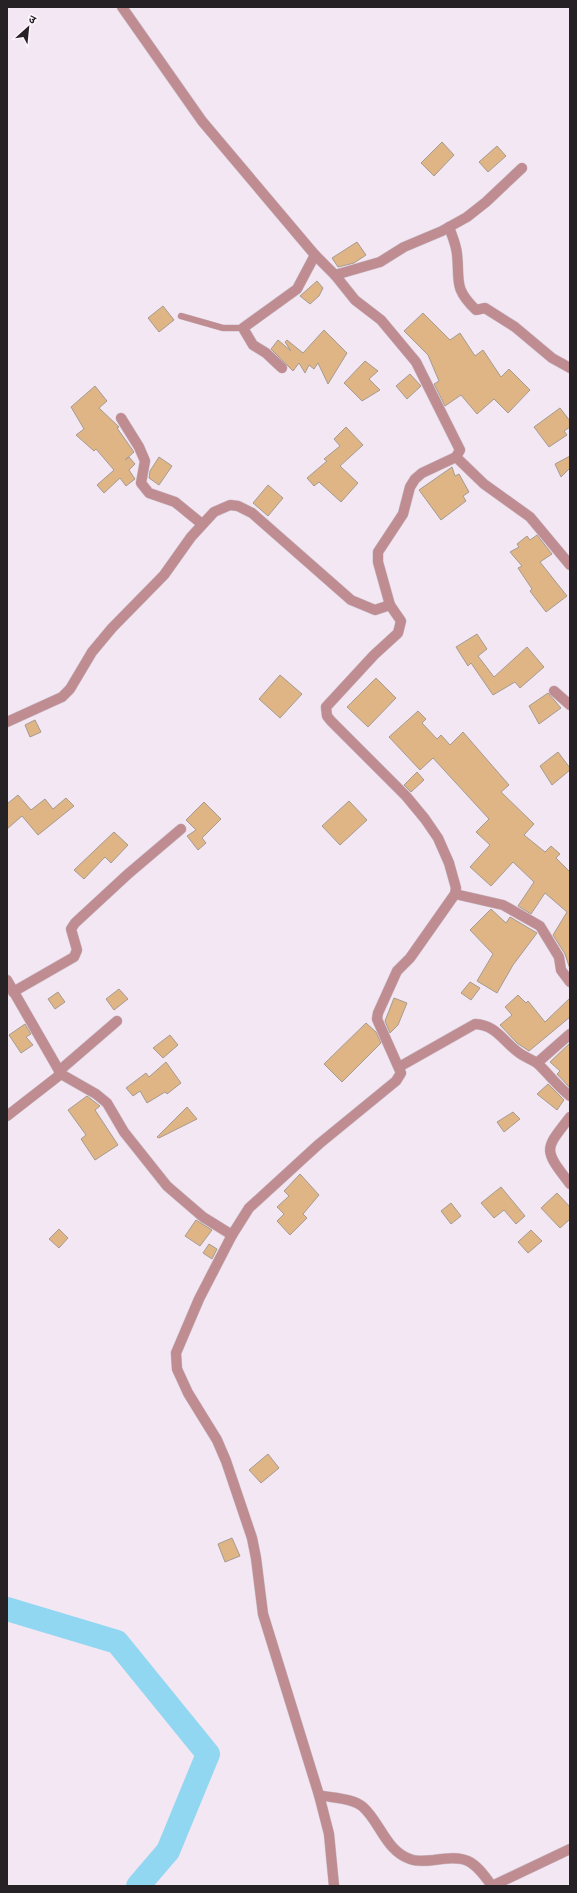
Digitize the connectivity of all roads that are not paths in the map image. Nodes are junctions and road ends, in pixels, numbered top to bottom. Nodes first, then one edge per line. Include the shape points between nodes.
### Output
1 (122, 7) edge
2 (522, 168) dead end
3 (449, 227) junction
4 (316, 255) junction
5 (335, 275) junction
6 (181, 316) dead end
7 (243, 328) junction
8 (282, 368) dead end
9 (570, 368) edge
10 (121, 418) dead end
11 (456, 457) junction
12 (202, 524) junction
13 (570, 565) edge
14 (390, 605) junction
15 (554, 691) dead end
16 (570, 705) edge
17 (7, 722) edge
18 (181, 829) dead end
19 (455, 894) junction
20 (566, 967) edge
21 (7, 980) edge
22 (570, 982) edge
23 (13, 992) junction
24 (117, 1021) dead end
25 (570, 1034) edge
26 (537, 1063) junction
27 (399, 1067) junction
28 (60, 1073) junction
29 (570, 1096) edge
30 (7, 1116) edge
31 (570, 1117) edge
32 (570, 1184) edge
33 (232, 1235) junction
34 (319, 1795) junction
35 (570, 1849) edge
36 (334, 1886) edge
37 (492, 1886) edge

1 - 4 street via 202,121
2 - 3 street via 486,202
3 - 5 street via 404,247 380,262
3 - 9 street via 457,251 459,287 469,304 476,310 485,308 503,319 552,358
4 - 5 street
4 - 7 street via 297,289
5 - 11 street via 355,300 381,320 416,362 459,445 460,450
6 - 7 lane via 223,328
7 - 8 street via 253,345
10 - 12 street via 145,461 141,483 149,492 176,502
11 - 13 street via 484,484 530,517
11 - 14 street via 415,479 402,514 378,552 378,562
12 - 14 street via 224,506 238,506 252,513 351,600 375,610
12 - 17 street via 164,574 92,652 70,689 62,697
14 - 19 street via 401,622 398,633 335,696 328,704 326,712 331,721 406,796 438,838 455,881
15 - 16 street
18 - 23 street via 75,923 71,929 76,950 74,957
19 - 20 street via 502,904 540,926
19 - 27 street via 410,958 397,971 378,1013 377,1019
20 - 22 street
21 - 23 street
23 - 28 street
24 - 28 street
25 - 26 street
26 - 27 street via 518,1052 498,1032 484,1024 475,1024
26 - 29 street via 556,1085
27 - 33 street via 400,1077 319,1144 249,1208
28 - 30 street
28 - 33 street via 107,1102 124,1132 167,1186 203,1217
31 - 32 street via 552,1139 550,1150 558,1169
33 - 34 street via 176,1348 175,1359 188,1393 217,1440 252,1538 263,1614
34 - 36 street via 328,1834
34 - 37 street via 364,1807 383,1835 402,1855 426,1861 462,1858 482,1872
35 - 37 street

